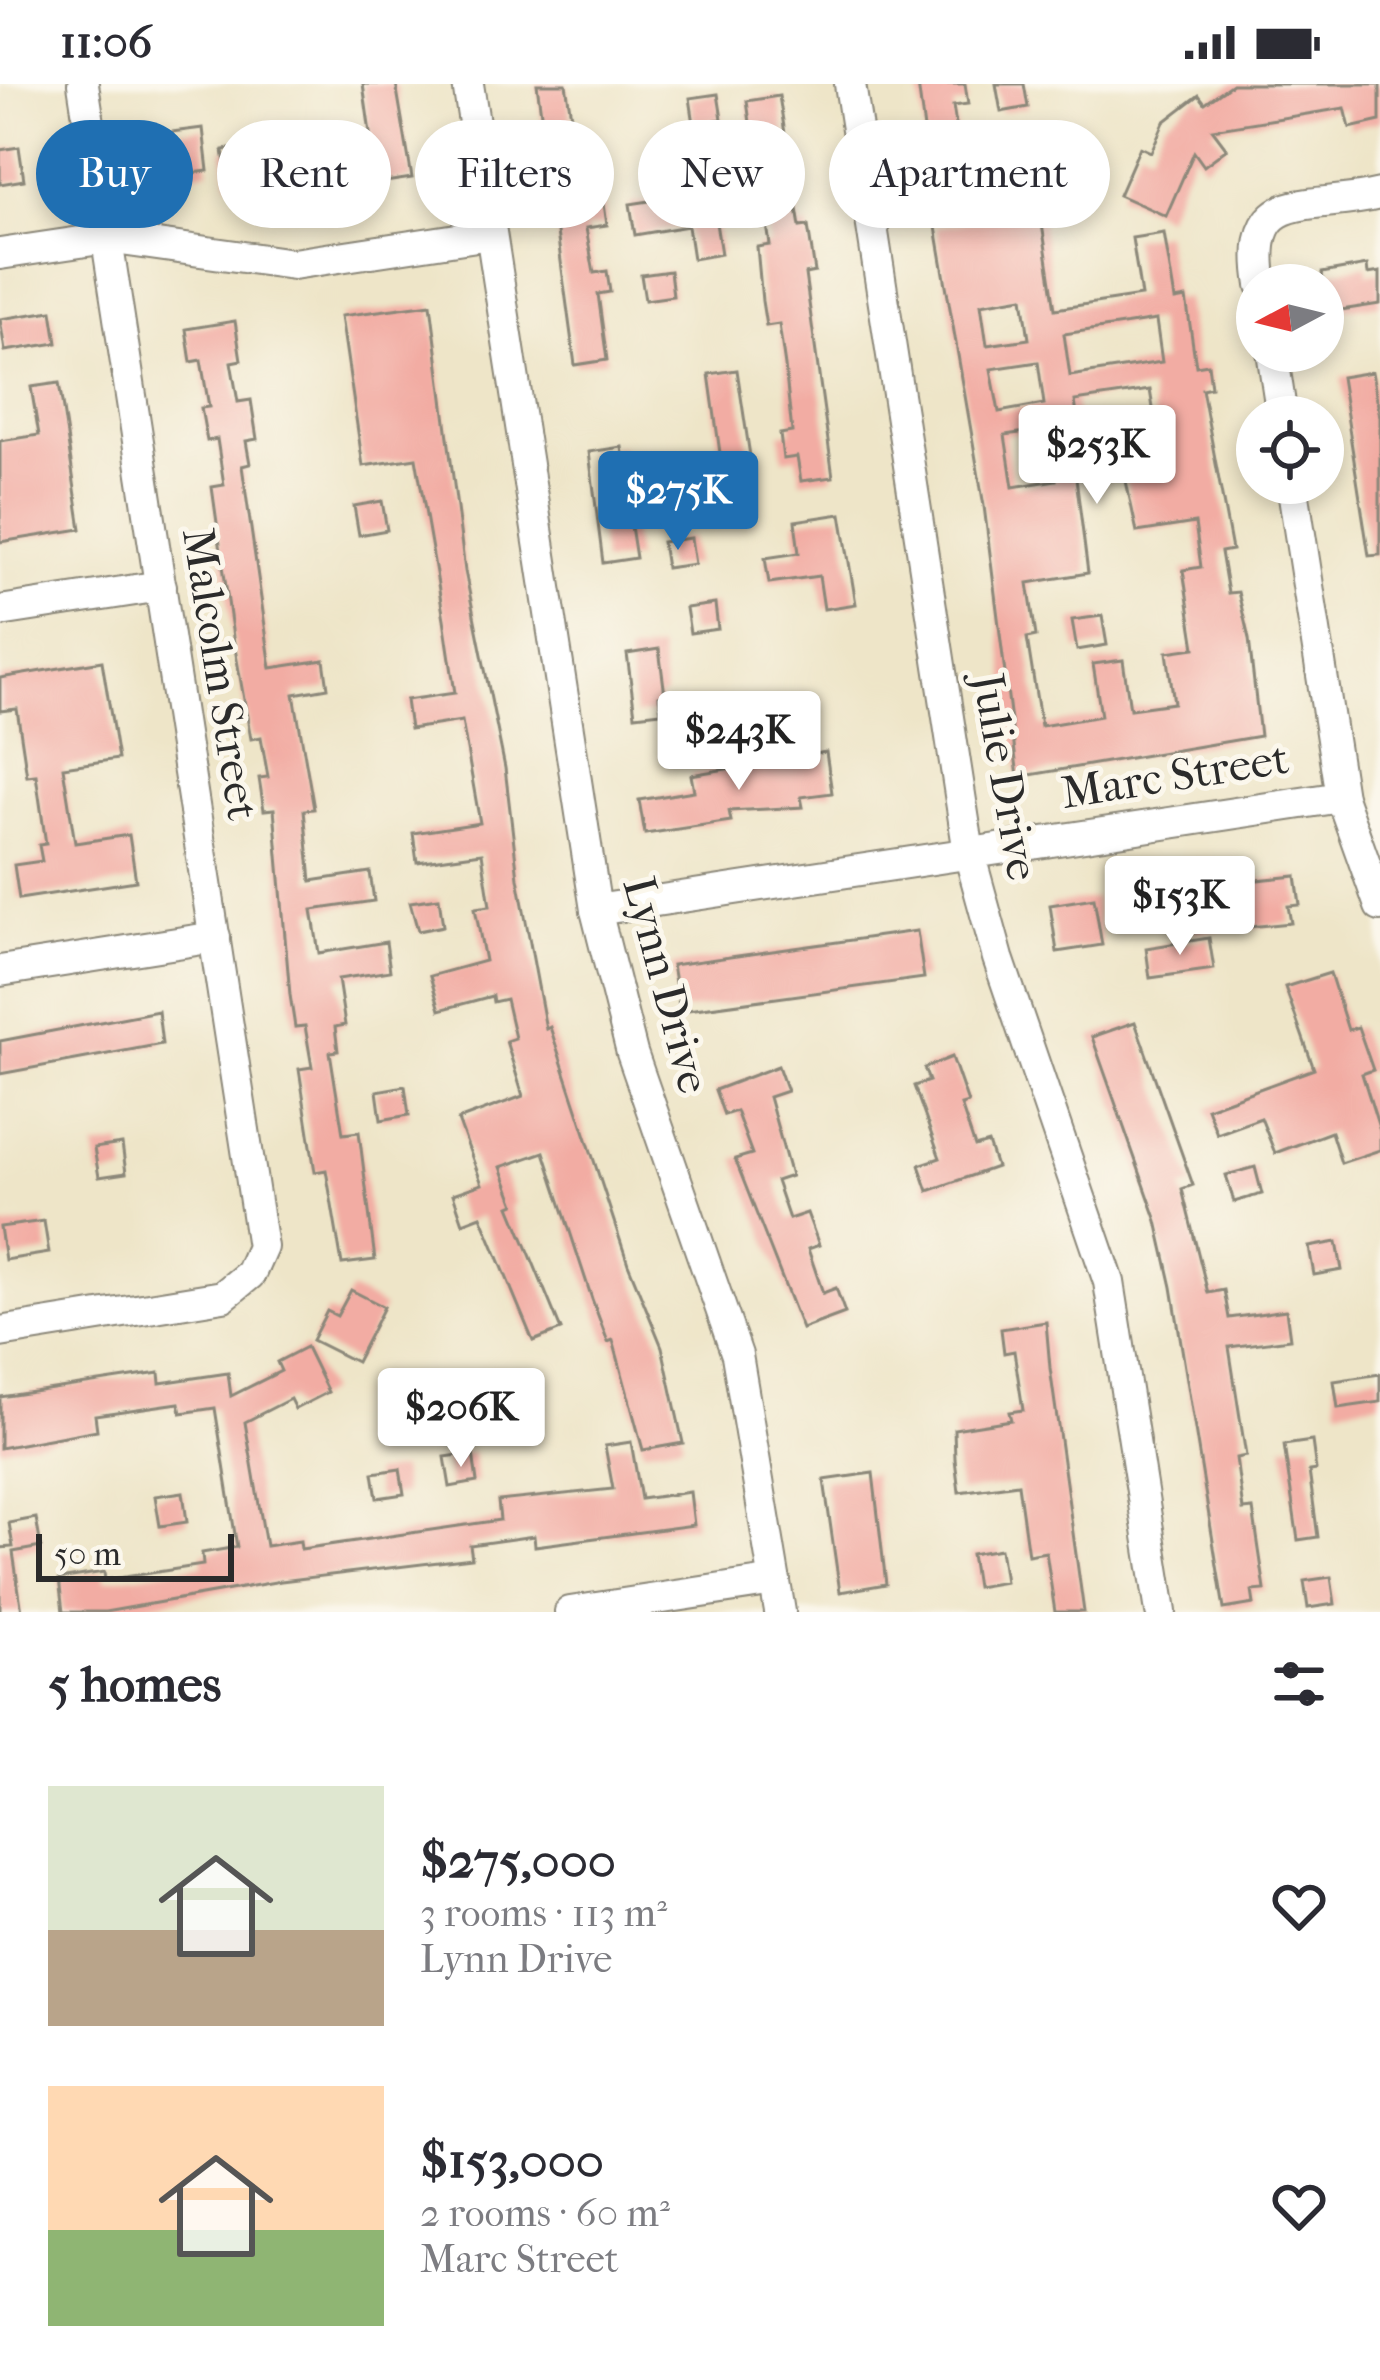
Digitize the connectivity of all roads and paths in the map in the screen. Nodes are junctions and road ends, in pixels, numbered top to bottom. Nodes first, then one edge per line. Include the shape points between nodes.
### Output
1 (83, 84) edge
2 (468, 84) edge
3 (850, 84) edge
4 (1380, 194) edge
5 (490, 234) junction
6 (107, 238) junction
7 (0, 254) edge
8 (1259, 264) edge
9 (1295, 504) edge
10 (161, 586) junction
11 (0, 611) edge
12 (1341, 796) junction
13 (969, 853) junction
14 (1380, 906) edge
15 (596, 910) junction
16 (215, 937) junction
17 (0, 970) edge
18 (0, 1332) edge
19 (777, 1597) edge
20 (570, 1612) edge
21 (1161, 1612) edge

1 - 6 street, Malcolm Street
2 - 5 street, Lynn Drive
3 - 13 street, Julie Drive
4 - 8 street via 1283,209 1256,242
5 - 6 street via 293,264
5 - 15 street, Lynn Drive
6 - 7 street
6 - 10 street, Malcolm Street
9 - 12 street
10 - 11 street
10 - 16 street, Malcolm Street
12 - 13 street, Marc Street
12 - 14 street
13 - 15 street, Marc Street
13 - 21 street, Julie Drive via 1109,1282
15 - 19 street, Lynn Drive via 632,1053 737,1355
16 - 17 street
16 - 18 street, Malcolm Street via 262,1228 250,1274 206,1302
19 - 20 street

